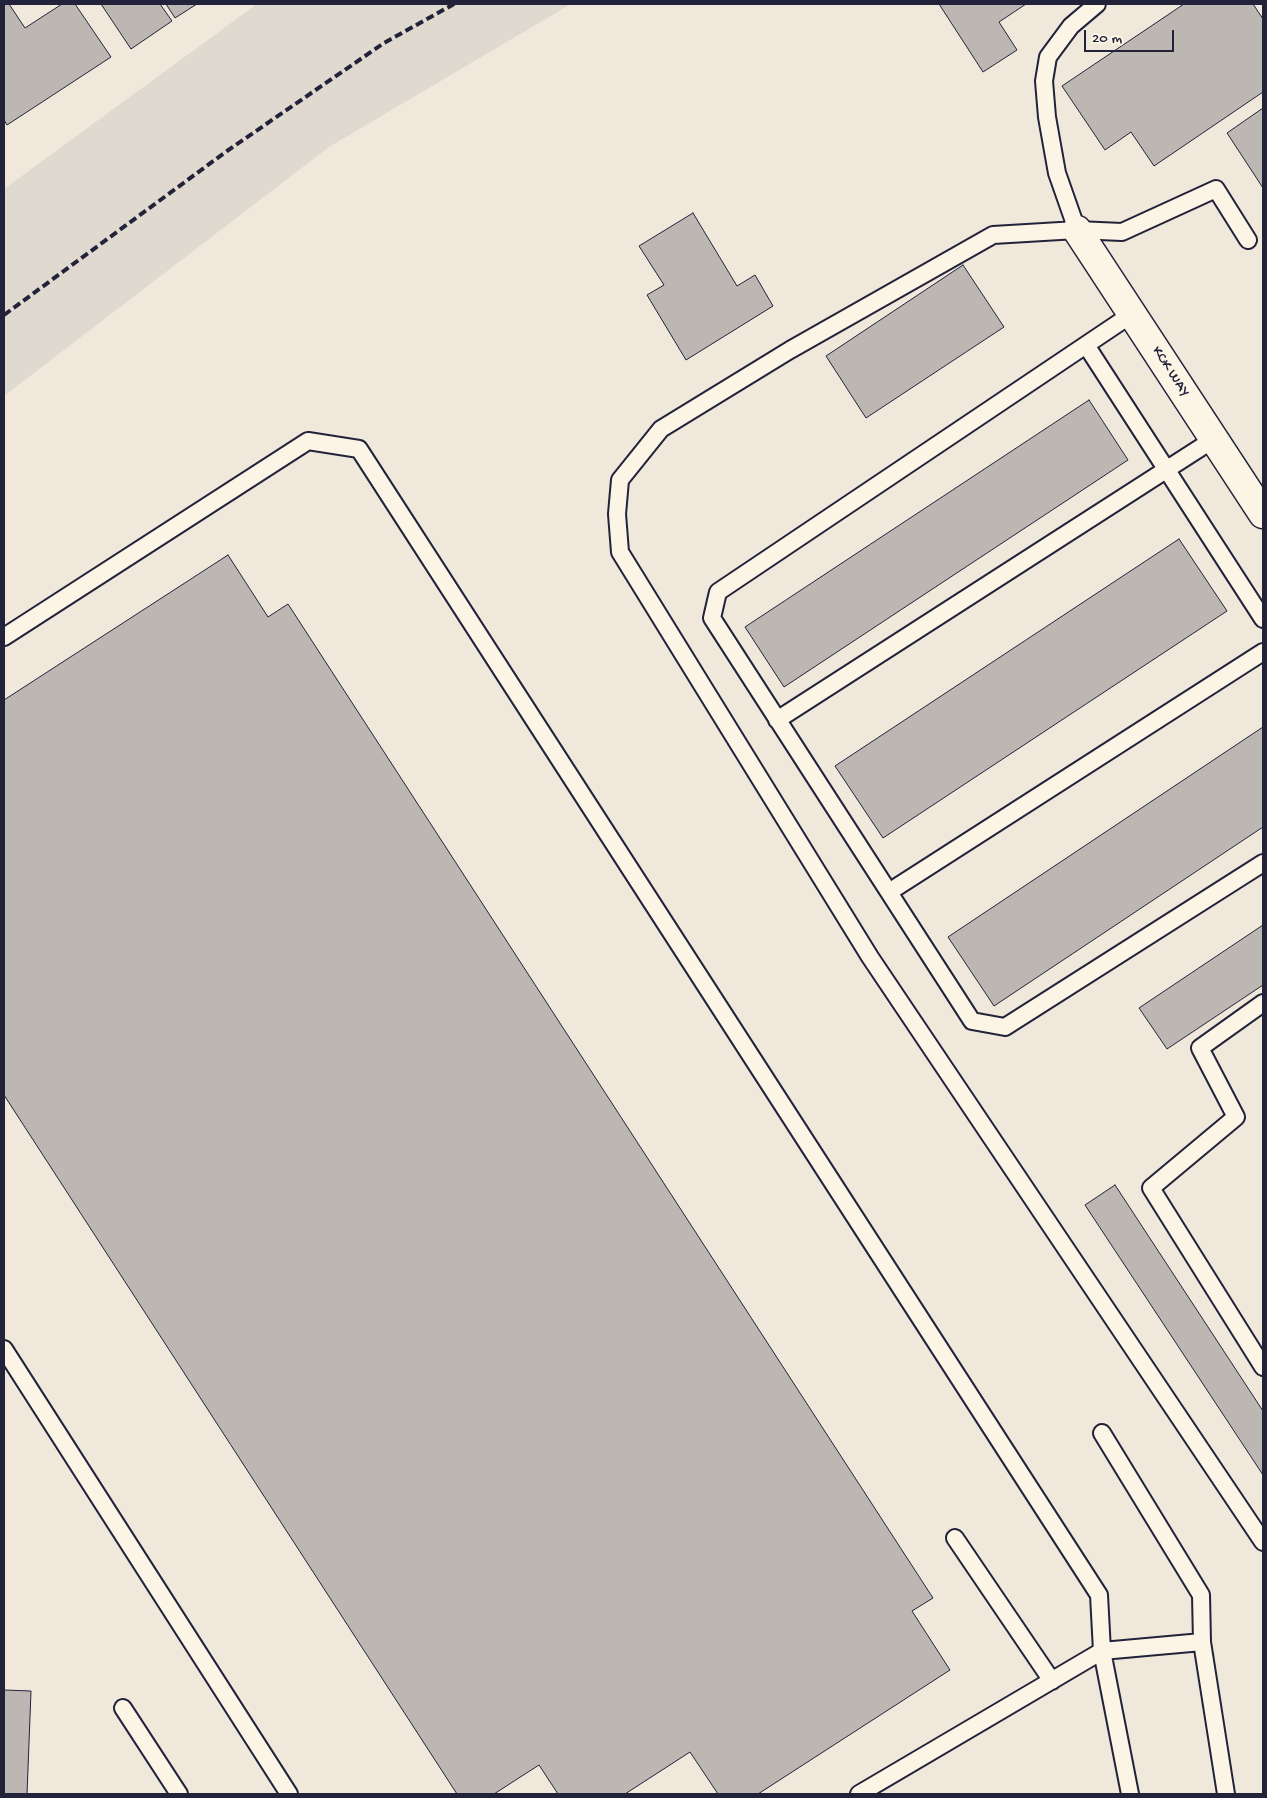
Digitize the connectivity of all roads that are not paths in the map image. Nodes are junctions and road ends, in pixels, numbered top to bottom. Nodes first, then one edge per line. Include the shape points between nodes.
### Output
1 (1097, 4) edge
2 (1077, 230) junction
3 (1248, 240) dead end
4 (1132, 314) junction
5 (1086, 345) junction
6 (1214, 440) junction
7 (1167, 470) junction
8 (1263, 514) edge
9 (1263, 619) edge
10 (4, 637) edge
11 (1263, 652) edge
12 (778, 720) junction
13 (1263, 863) edge
14 (889, 892) junction
15 (1263, 1003) edge
16 (4, 1349) edge
17 (1263, 1367) edge
18 (1102, 1433) dead end
19 (955, 1538) dead end
20 (1263, 1542) edge
21 (1202, 1642) junction
22 (1102, 1651) junction
23 (1052, 1681) junction
24 (123, 1708) dead end
25 (179, 1794) edge
26 (289, 1794) edge
27 (859, 1794) edge
28 (1130, 1794) edge
29 (1226, 1794) edge

1 - 2 lane via 1071,26 1048,57 1044,81 1057,173
2 - 3 lane via 1122,232 1216,189
2 - 4 street, KCK WAY
2 - 20 lane via 993,235 790,350 661,429 620,480 617,514 620,552 870,957
4 - 5 lane
4 - 6 street, KCK WAY
5 - 7 lane
5 - 12 lane via 718,592 712,618
6 - 7 lane
6 - 8 street, KCK WAY
7 - 9 lane
7 - 12 lane
10 - 22 lane via 308,441 359,449 1100,1595
11 - 14 lane
12 - 14 lane
13 - 14 lane via 1005,1027 972,1021
15 - 17 lane via 1200,1048 1236,1117 1151,1188
16 - 26 lane
18 - 21 lane via 1201,1595
19 - 23 lane
21 - 22 lane
21 - 29 lane
22 - 23 lane
22 - 28 lane
23 - 27 lane
24 - 25 lane

